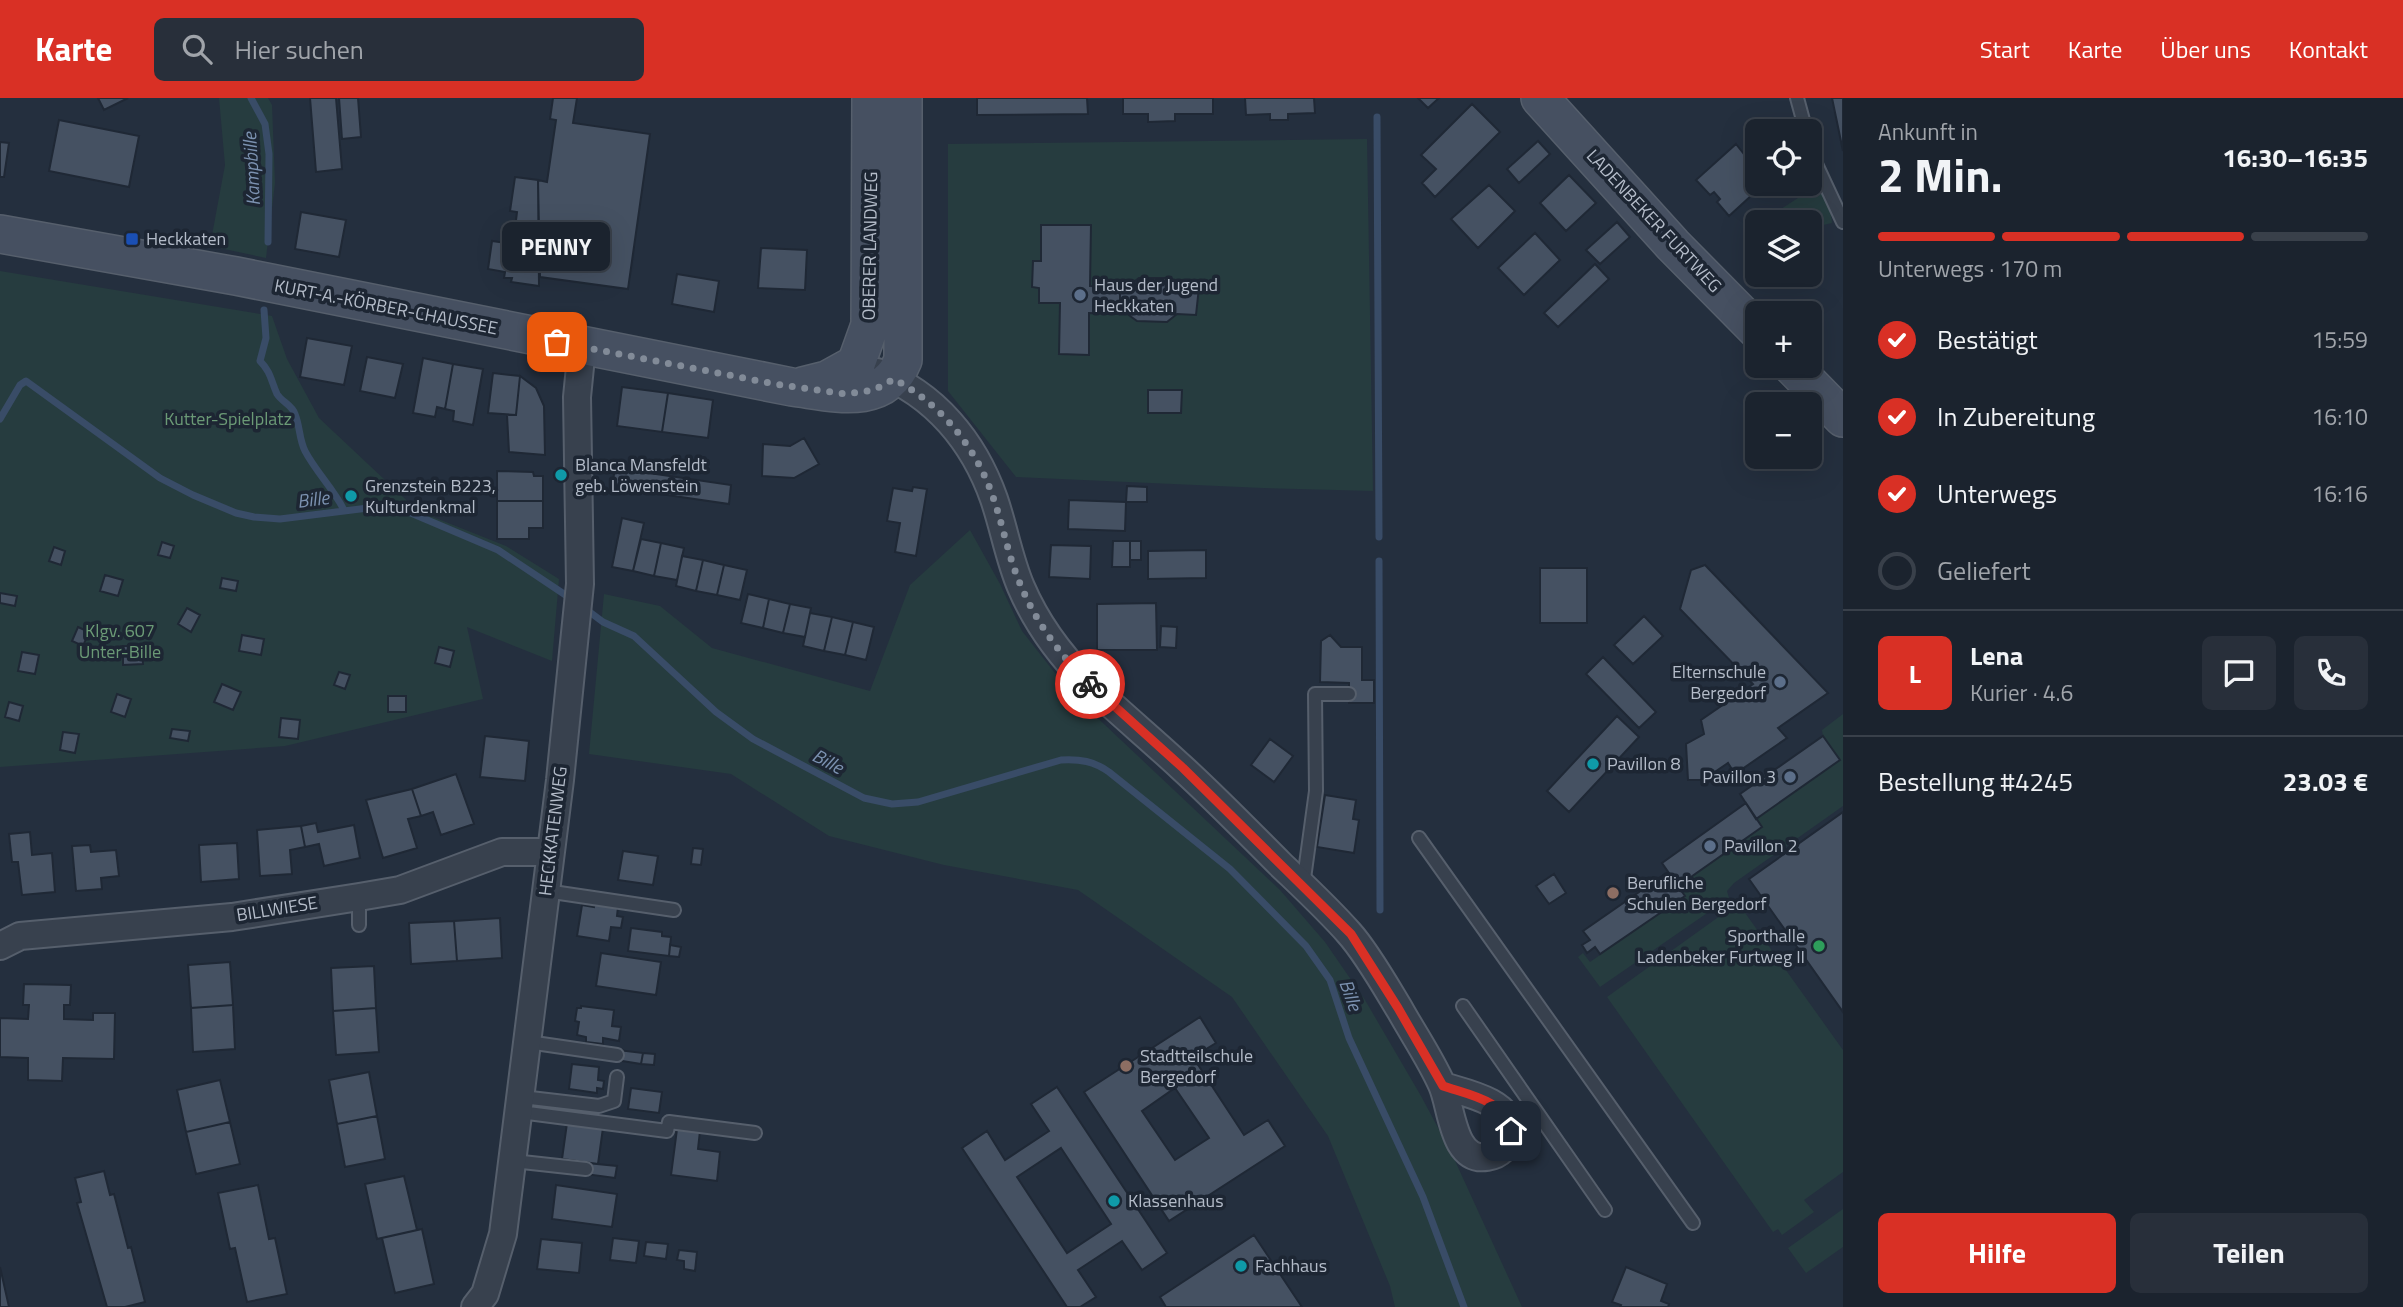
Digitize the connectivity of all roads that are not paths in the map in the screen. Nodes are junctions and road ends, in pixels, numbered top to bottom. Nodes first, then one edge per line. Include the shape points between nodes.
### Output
1 (872, 98) edge
2 (903, 98) edge
3 (1797, 98) edge
4 (1545, 102) edge
5 (1803, 119) edge
6 (871, 151) junction
7 (903, 172) junction
8 (1822, 172) edge
9 (1843, 222) edge
10 (0, 234) edge
11 (1745, 318) edge
12 (582, 347) junction
13 (856, 364) junction
14 (1804, 378) edge
15 (894, 379) junction
16 (792, 387) junction
17 (1843, 418) edge
18 (1349, 694) dead end
19 (1419, 838) dead end
20 (550, 852) junction
21 (1303, 886) junction
22 (546, 891) junction
23 (359, 897) junction
24 (674, 910) dead end
25 (359, 925) dead end
26 (0, 946) edge
27 (1463, 1006) dead end
28 (528, 1042) junction
29 (617, 1055) dead end
30 (617, 1077) dead end
31 (1443, 1086) junction
32 (521, 1104) junction
33 (1520, 1112) junction
34 (755, 1133) dead end
35 (513, 1161) junction
36 (586, 1169) dead end
37 (1605, 1210) dead end
38 (1693, 1223) dead end
39 (475, 1307) edge

1 - 6 main road, OBERER LANDWEG
2 - 7 main road, OBERER LANDWEG
3 - 5 lane
4 - 11 main road, LADENBEKER FURTWEG
6 - 7 main road via 884,169
6 - 13 main road, OBERER LANDWEG via 870,326
7 - 15 main road, OBERER LANDWEG via 905,343 904,360
8 - 9 lane
10 - 12 main road, KURT-A.-KÖRBER-CHAUSSEE via 236,276
12 - 16 main road, KURT-A.-KÖRBER-CHAUSSEE
12 - 20 street, HECKKATENWEG via 577,397 580,584
13 - 15 street
13 - 16 main road via 827,380
14 - 17 main road
15 - 16 main road, KURT-A.-KÖRBER-CHAUSSEE via 866,393
15 - 21 street via 938,409 965,441 983,471 1021,586 1038,621 1064,657
18 - 21 lane via 1315,694 1316,791
19 - 38 lane
20 - 22 street, HECKKATENWEG
20 - 23 street, BILLWIESE via 502,852 400,891
21 - 31 street via 1351,934
22 - 24 lane
22 - 28 street, HECKKATENWEG
23 - 25 lane
23 - 26 street, BILLWIESE via 232,917 20,936
27 - 33 lane
28 - 29 lane
28 - 32 street, HECKKATENWEG
30 - 32 lane via 614,1101 598,1106
31 - 33 street via 1486,1100 1502,1111
31 - 33 street via 1461,1143 1480,1157 1491,1157 1510,1142
32 - 34 lane via 667,1130 668,1122
32 - 35 street, HECKKATENWEG
33 - 37 lane
35 - 36 lane
35 - 39 street, HECKKATENWEG via 503,1234 485,1294

